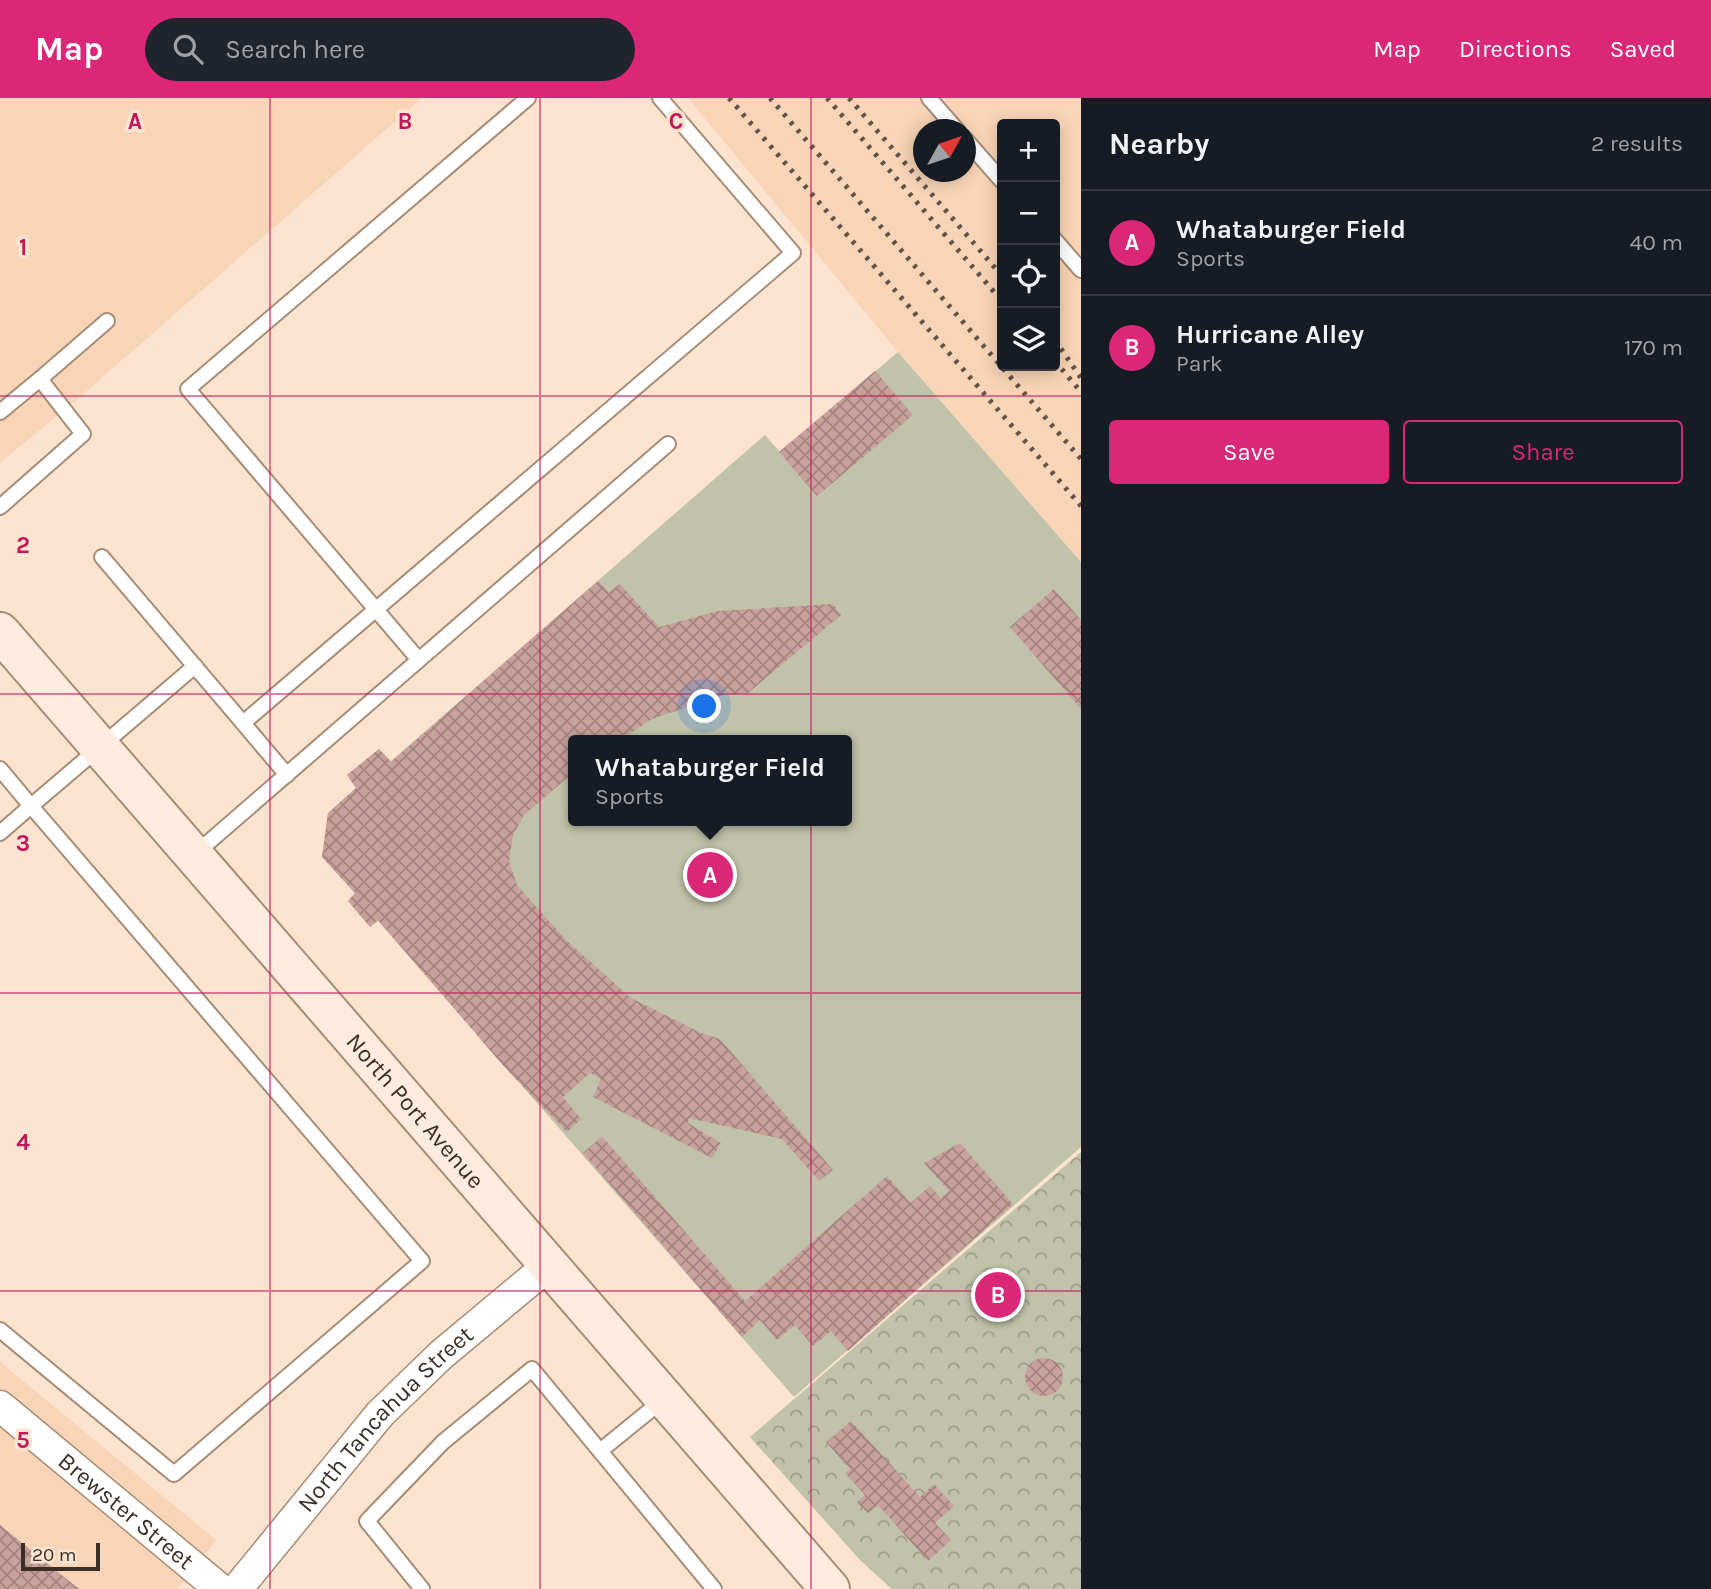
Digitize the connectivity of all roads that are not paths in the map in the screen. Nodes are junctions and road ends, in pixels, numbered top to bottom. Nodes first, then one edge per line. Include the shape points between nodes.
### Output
1 (528, 98) edge
2 (660, 98) edge
3 (929, 98) edge
4 (947, 119) edge
5 (976, 151) edge
6 (997, 175) edge
7 (1059, 245) edge
8 (1081, 270) edge
9 (107, 321) dead end
10 (40, 379) junction
11 (0, 412) edge
12 (668, 443) dead end
13 (0, 507) edge
14 (102, 557) dead end
15 (376, 610) junction
16 (0, 632) edge
17 (419, 660) junction
18 (195, 666) junction
19 (243, 723) junction
20 (100, 747) junction
21 (0, 769) edge
22 (287, 775) junction
23 (32, 806) junction
24 (0, 833) edge
25 (194, 855) junction
26 (550, 1264) junction
27 (0, 1330) edge
28 (665, 1398) junction
29 (0, 1406) edge
30 (600, 1451) junction
31 (220, 1589) edge
32 (237, 1589) edge
33 (422, 1589) edge
34 (713, 1589) edge
35 (830, 1589) edge

1 - 15 lane via 188,389
2 - 15 lane via 793,253
3 - 4 lane
5 - 6 lane
7 - 8 lane
9 - 10 lane
10 - 11 lane
10 - 13 lane via 83,434
12 - 17 lane
14 - 18 lane
15 - 17 lane
15 - 19 lane
16 - 20 main road, North Port Avenue
17 - 22 lane
18 - 19 lane
18 - 20 lane
19 - 22 lane
20 - 23 lane
20 - 25 main road, North Port Avenue
21 - 23 lane
22 - 25 lane
23 - 24 lane
23 - 27 lane via 422,1261 174,1474
25 - 26 main road, North Port Avenue
26 - 28 main road, North Port Avenue
26 - 32 street, North Tancahua Street via 380,1413
28 - 30 lane
28 - 35 main road, North Port Avenue
29 - 31 street, Brewster Street
30 - 33 lane via 532,1369 443,1442 367,1521
30 - 34 lane

